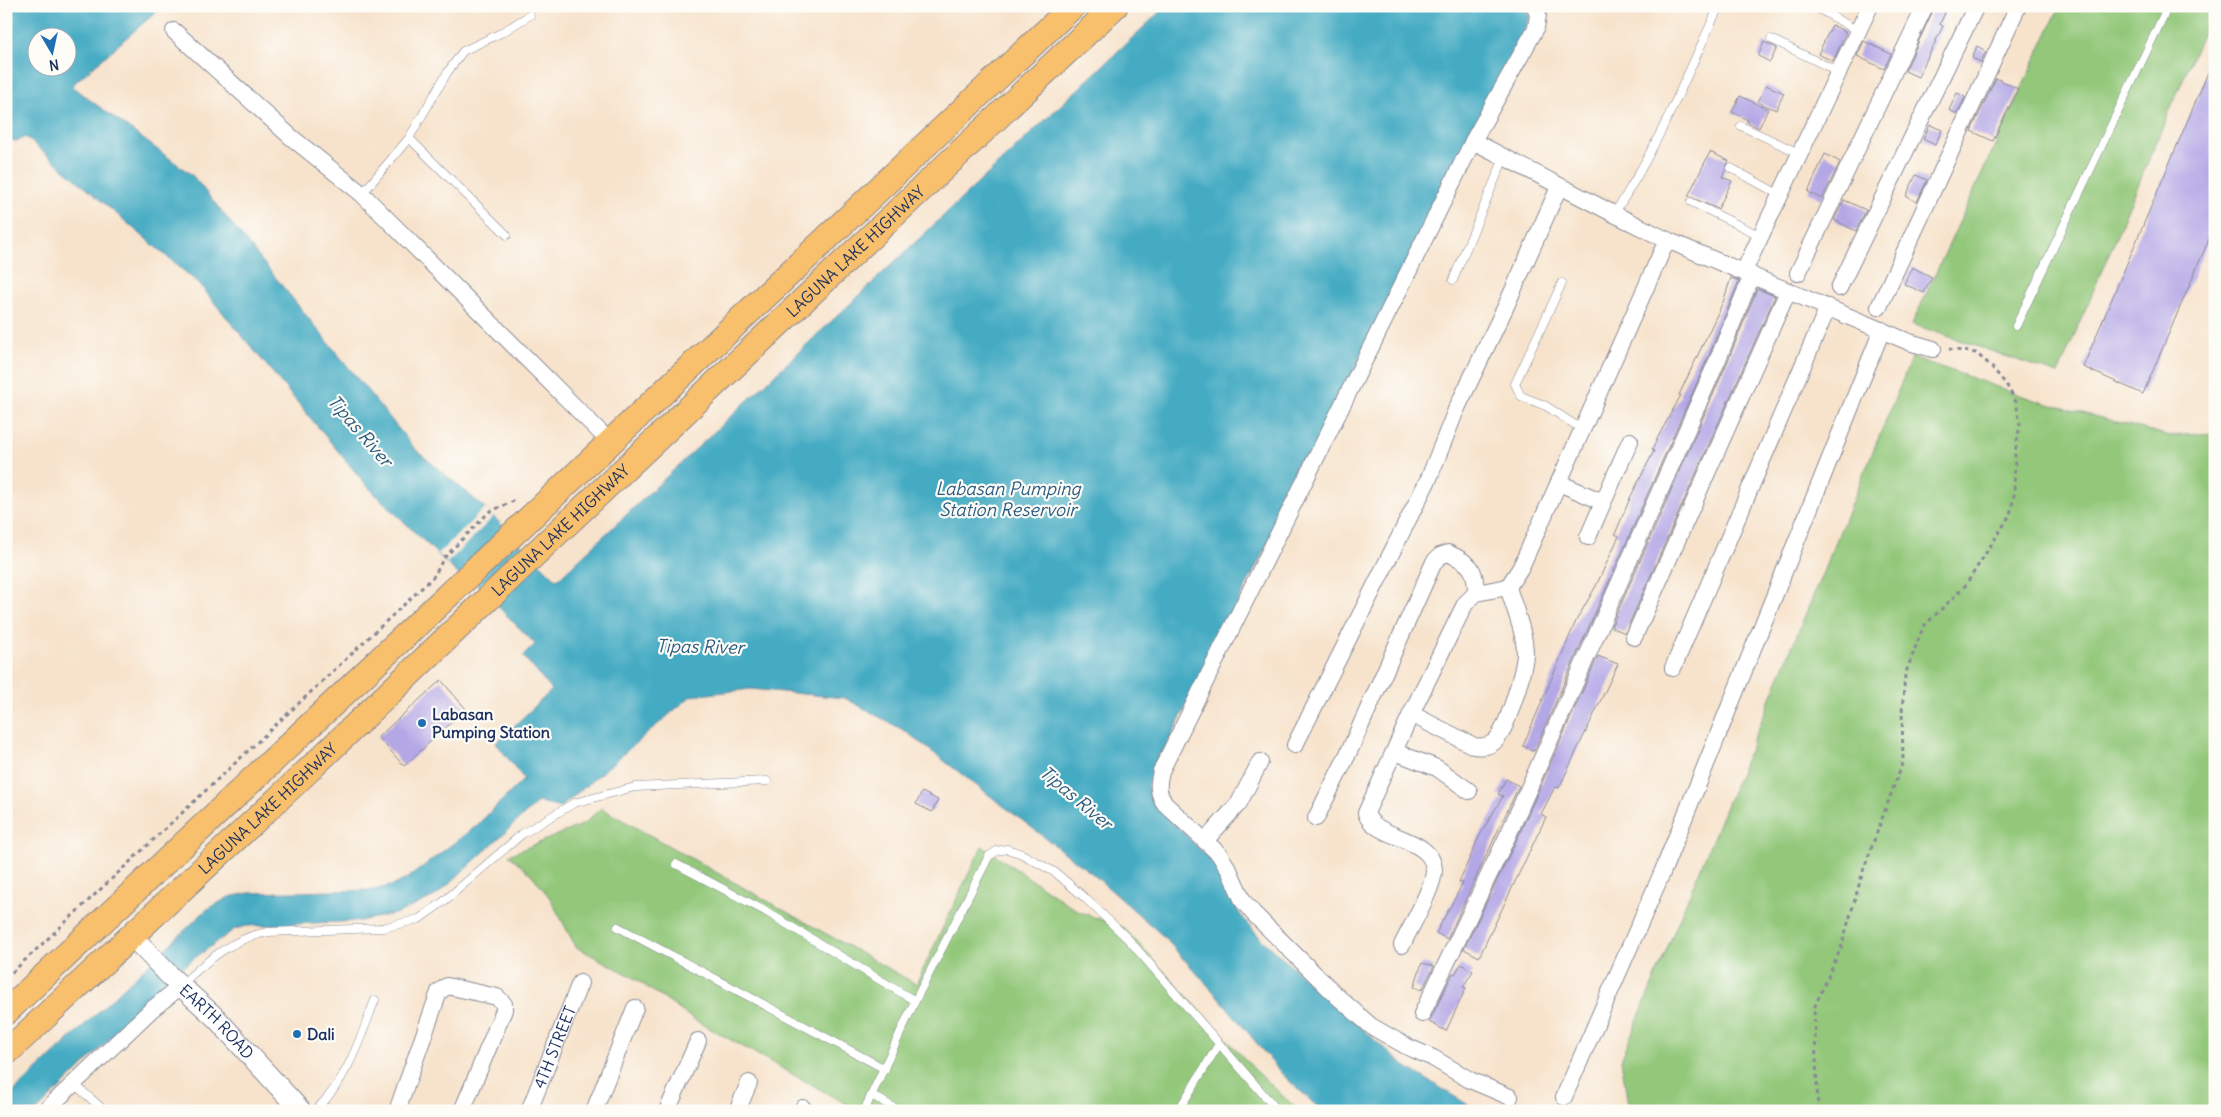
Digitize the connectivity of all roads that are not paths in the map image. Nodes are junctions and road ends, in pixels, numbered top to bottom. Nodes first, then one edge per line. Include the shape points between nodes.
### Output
1 (1115, 6) edge
2 (1535, 6) edge
3 (1719, 6) edge
4 (1814, 6) edge
5 (1870, 6) edge
6 (1925, 6) edge
7 (1976, 6) edge
8 (2018, 6) edge
9 (2168, 6) edge
10 (1067, 13) edge
11 (530, 15) dead end
12 (174, 31) dead end
13 (1858, 31) junction
14 (1771, 39) dead end
15 (1080, 40) junction
16 (1839, 72) junction
17 (1741, 126) dead end
18 (409, 138) junction
19 (1473, 141) junction
20 (1801, 154) junction
21 (1504, 158) junction
22 (1730, 168) dead end
23 (1559, 187) junction
24 (362, 194) junction
25 (1780, 195) junction
26 (1691, 202) dead end
27 (1614, 214) junction
28 (507, 236) dead end
29 (1762, 236) junction
30 (1667, 240) junction
31 (1748, 273) junction
32 (1798, 273) dead end
33 (1453, 280) dead end
34 (1562, 283) dead end
35 (1839, 288) dead end
36 (1788, 291) junction
37 (1828, 307) junction
38 (1879, 307) dead end
39 (2016, 326) dead end
40 (1882, 330) junction
41 (1933, 349) road end
42 (1583, 430) junction
43 (1630, 441) dead end
44 (610, 442) junction
45 (1559, 483) junction
46 (1603, 502) junction
47 (1588, 536) dead end
48 (1508, 587) junction
49 (1476, 593) junction
50 (1634, 638) dead end
51 (1672, 668) dead end
52 (1411, 714) junction
53 (1295, 745) dead end
54 (1395, 752) junction
55 (1260, 762) dead end
56 (767, 782) dead end
57 (1469, 791) dead end
58 (1316, 818) dead end
59 (1205, 841) junction
60 (676, 864) dead end
61 (618, 927) dead end
62 (131, 935) junction
63 (1402, 945) dead end
64 (176, 982) junction
65 (580, 983) dead end
66 (375, 1000) dead end
67 (915, 1001) junction
68 (635, 1008) dead end
69 (6, 1012) edge
70 (1422, 1014) dead end
71 (698, 1041) dead end
72 (1219, 1044) junction
73 (6, 1053) edge
74 (885, 1069) junction
75 (749, 1083) dead end
76 (74, 1084) junction
77 (872, 1095) junction
78 (1510, 1097) dead end
79 (1564, 1098) dead end
80 (1273, 1109) edge
81 (45, 1111) edge
82 (105, 1111) edge
83 (301, 1111) edge
84 (315, 1111) edge
85 (397, 1111) edge
86 (462, 1111) edge
87 (529, 1111) edge
88 (594, 1111) edge
89 (667, 1111) edge
90 (737, 1111) edge
91 (864, 1111) edge
92 (899, 1111) edge
93 (1178, 1111) edge

1 - 15 main road, LAGUNA LAKE HIGHWAY
2 - 19 street via 1538,16 1536,28
3 - 27 lane via 1655,145
4 - 13 lane
5 - 13 street
6 - 32 street
7 - 35 street
8 - 38 street
9 - 39 lane
10 - 15 main road
10 - 44 main road, LAGUNA LAKE HIGHWAY
11 - 18 lane via 502,33 463,51
12 - 24 street via 291,137
13 - 16 street
14 - 16 lane
15 - 62 main road, LAGUNA LAKE HIGHWAY
16 - 20 street
17 - 20 lane
18 - 24 lane
18 - 28 lane
19 - 21 street
19 - 59 street via 1161,771 1158,795
20 - 25 street
21 - 23 street
21 - 33 lane
22 - 25 lane
23 - 27 street
23 - 53 street via 1456,410 1429,478
24 - 44 street
25 - 29 street
26 - 29 lane
27 - 30 street
29 - 31 street
30 - 31 street
30 - 42 street
31 - 36 street
31 - 70 street via 1718,358 1509,833
34 - 42 lane via 1515,384 1521,396 1546,406
36 - 37 street
36 - 50 street
37 - 40 street
37 - 51 street
40 - 41 street
40 - 79 street via 1665,864
42 - 45 street
43 - 46 street
44 - 69 main road, LAGUNA LAKE HIGHWAY
45 - 46 street
45 - 48 street via 1521,567
46 - 47 street
48 - 49 street
48 - 52 street via 1525,653 1510,712 1497,740 1484,747 1474,746
49 - 52 street via 1465,604
49 - 58 street via 1474,571 1470,565 1448,553 1434,562
52 - 54 street
54 - 57 street via 1436,768
54 - 63 street via 1366,813 1372,824 1409,841 1428,855 1434,871
55 - 59 street via 1239,802
56 - 64 lane via 635,787 574,803 522,834 419,919 383,928 250,935
59 - 78 street via 1219,854 1243,901 1254,914 1371,1026 1470,1080
60 - 67 lane via 765,911
61 - 74 lane
62 - 64 street, EARTH ROAD
62 - 73 main road, LAGUNA LAKE HIGHWAY
64 - 76 street
64 - 83 street, EARTH ROAD via 216,1018
65 - 87 street, 4TH STREET
66 - 84 lane via 352,1061
67 - 72 lane via 989,856 1007,850 1022,854 1056,873 1084,897 1128,939
67 - 74 lane
68 - 88 street
71 - 89 street
72 - 80 lane
72 - 93 lane
74 - 77 lane
75 - 90 street
76 - 81 street
76 - 82 lane
77 - 91 lane
77 - 92 lane
85 - 86 street via 439,992 447,986 497,997 504,1004

